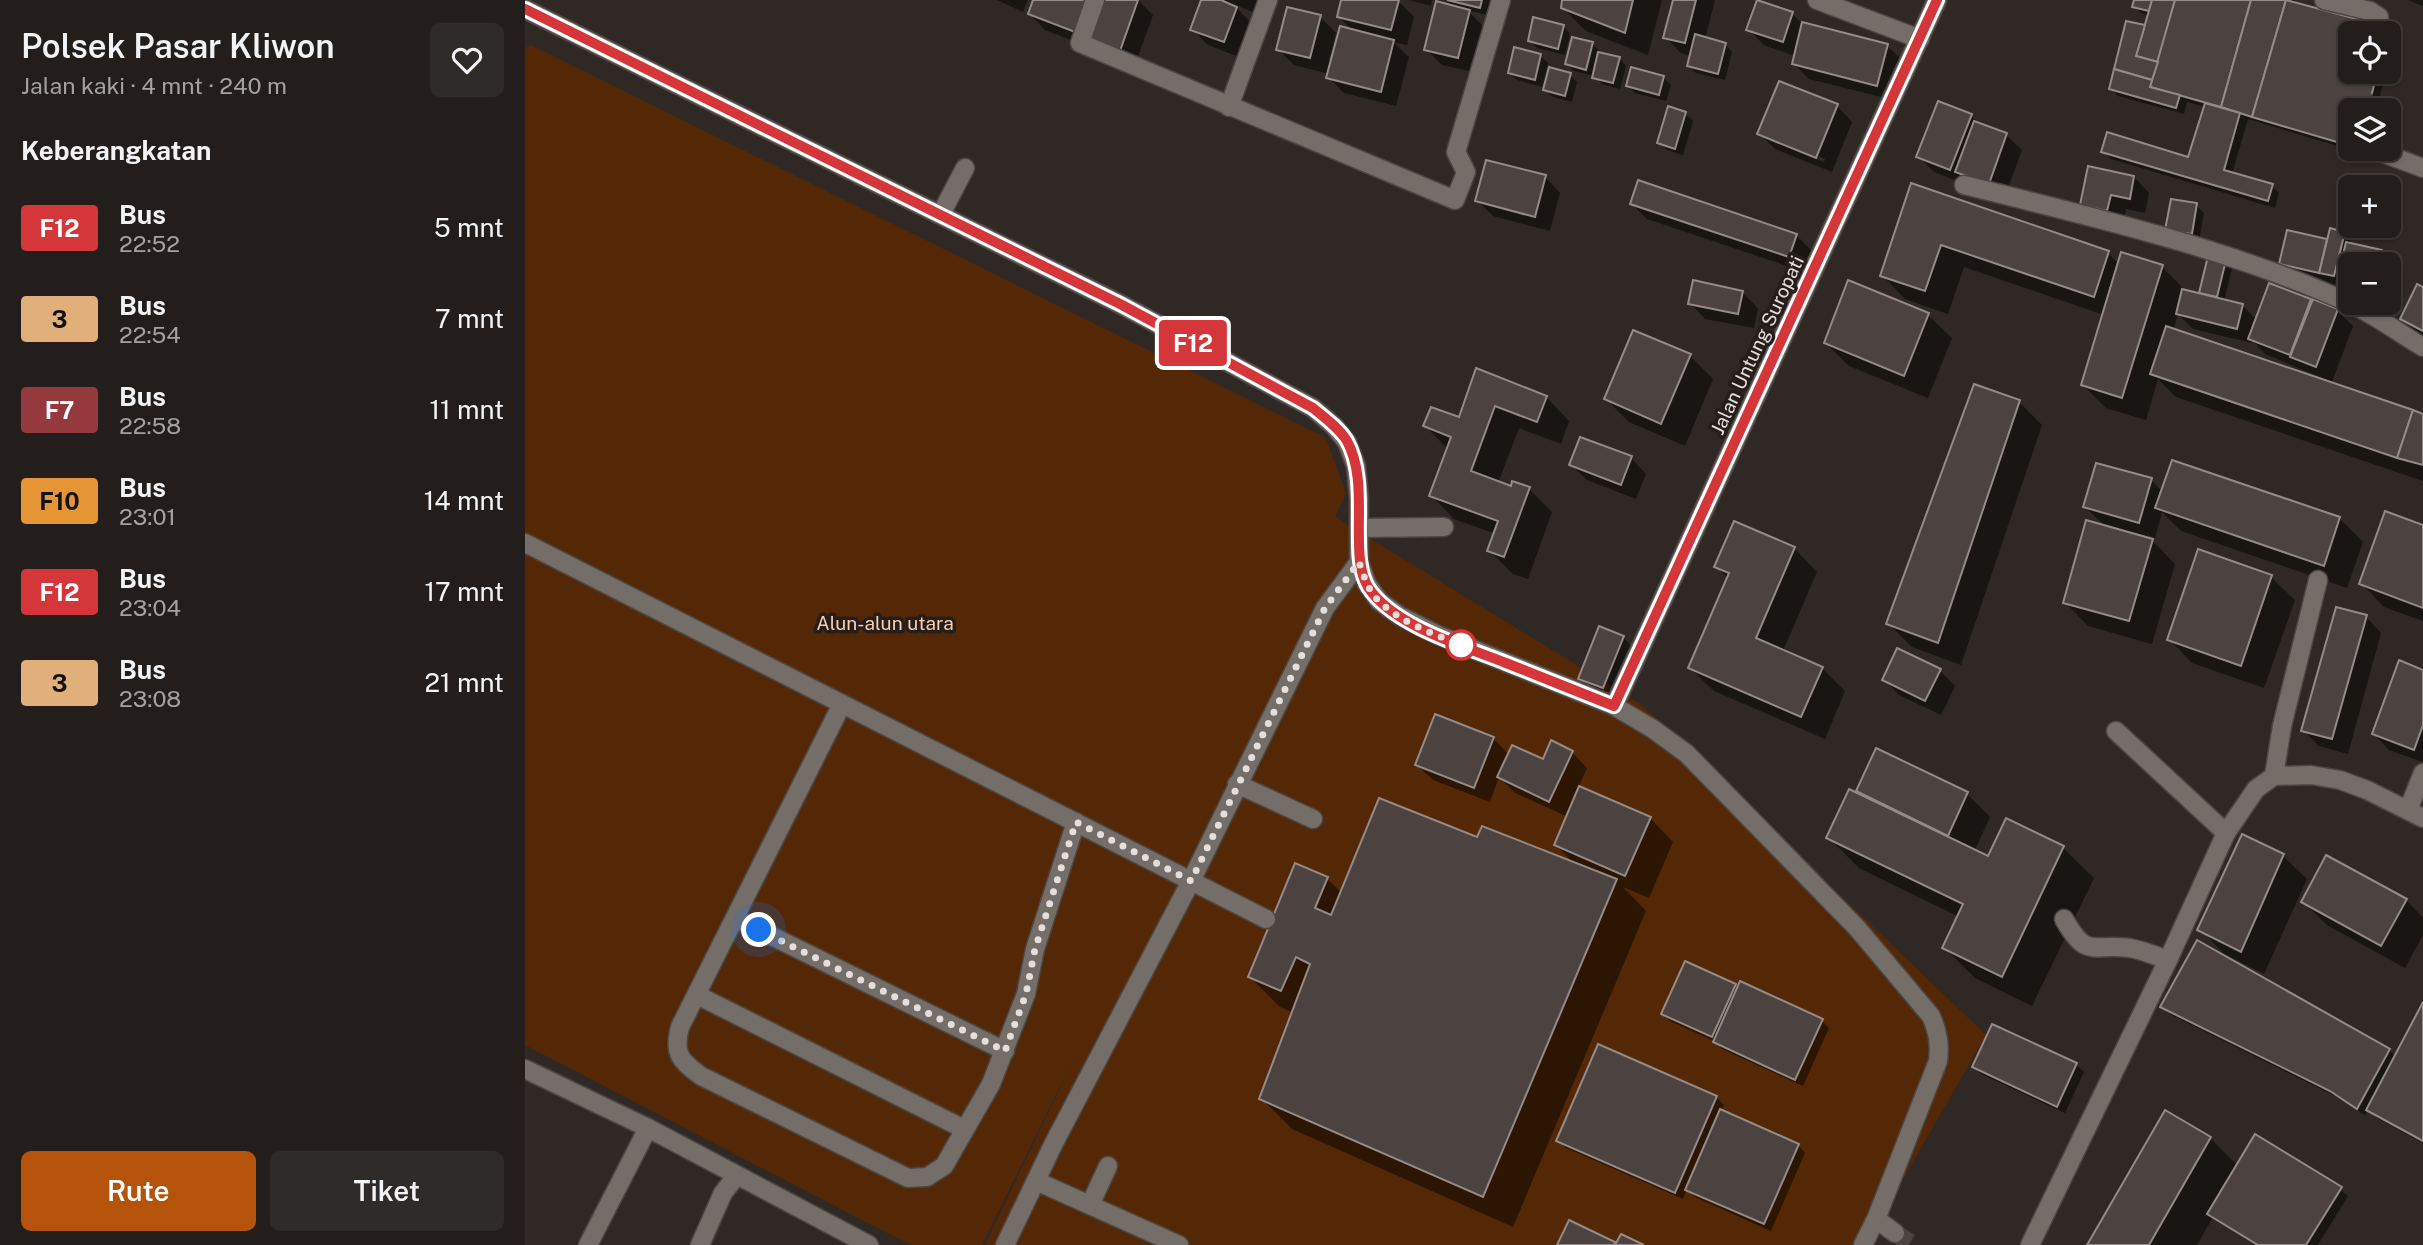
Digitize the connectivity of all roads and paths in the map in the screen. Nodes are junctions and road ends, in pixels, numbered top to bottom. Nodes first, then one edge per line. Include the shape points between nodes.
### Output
1 (1095, 0) edge
2 (1268, 0) edge
3 (1501, 0) edge
4 (1817, 0) edge
5 (1937, 0) edge
6 (2324, 0) edge
7 (525, 9) edge
8 (2379, 21) edge
9 (1920, 39) junction
10 (1229, 107) junction
11 (2401, 160) edge
12 (965, 168) dead end
13 (2423, 168) edge
14 (1964, 185) dead end
15 (941, 214) junction
16 (2423, 347) edge
17 (1444, 527) dead end
18 (1359, 528) junction
19 (525, 543) edge
20 (1359, 562) junction
21 (2318, 580) dead end
22 (842, 704) junction
23 (1614, 706) junction
24 (2116, 732) dead end
25 (2423, 773) edge
26 (2274, 776) junction
27 (1237, 784) junction
28 (2416, 814) edge
29 (1313, 820) dead end
30 (1076, 822) junction
31 (2226, 833) junction
32 (1191, 881) junction
33 (735, 918) junction
34 (1266, 919) dead end
35 (2064, 919) dead end
36 (2168, 960) junction
37 (697, 995) junction
38 (1005, 1051) junction
39 (525, 1069) edge
40 (525, 1076) edge
41 (648, 1128) junction
42 (964, 1129) junction
43 (1108, 1166) dead end
44 (733, 1173) junction
45 (1036, 1181) junction
46 (1090, 1205) junction
47 (1876, 1219) junction
48 (1895, 1233) tunnel mouth
49 (588, 1245) edge
50 (699, 1245) edge
51 (869, 1245) edge
52 (1005, 1245) edge
53 (1179, 1245) edge
54 (1863, 1245) edge
55 (2030, 1245) edge

1 - 10 street via 1080,43
2 - 10 street
3 - 10 street via 1456,152 1466,172 1455,200
4 - 9 street
5 - 9 street, Jalan Untung Suropati
6 - 8 street via 2370,11
7 - 15 street
9 - 23 street, Jalan Untung Suropati
11 - 13 street
12 - 15 street
14 - 16 street via 2104,220 2252,265 2346,301
15 - 18 street via 1313,408 1347,442 1356,466
17 - 18 street
18 - 20 street
19 - 22 street
20 - 23 street via 1379,601 1400,616
20 - 27 street via 1325,608
21 - 26 street
22 - 30 street
22 - 33 street
23 - 47 street via 1688,754 1857,928 1931,1016 1938,1061
24 - 31 street
25 - 28 street
26 - 28 street via 2340,780
26 - 31 street via 2256,789
27 - 29 street
27 - 32 street
30 - 32 street
30 - 38 street
31 - 36 street
32 - 34 street
32 - 45 street
33 - 37 street
33 - 38 street
35 - 36 street via 2074,937 2089,948 2131,948
36 - 55 street
37 - 42 street
37 - 42 street via 677,1040 685,1065 701,1076 908,1178 927,1177 944,1166
38 - 42 street
39 - 40 street
39 - 41 street
41 - 44 street
41 - 49 street
43 - 46 street
44 - 50 street
44 - 51 street
45 - 46 street
45 - 52 street
46 - 53 street
47 - 48 street
47 - 54 street

